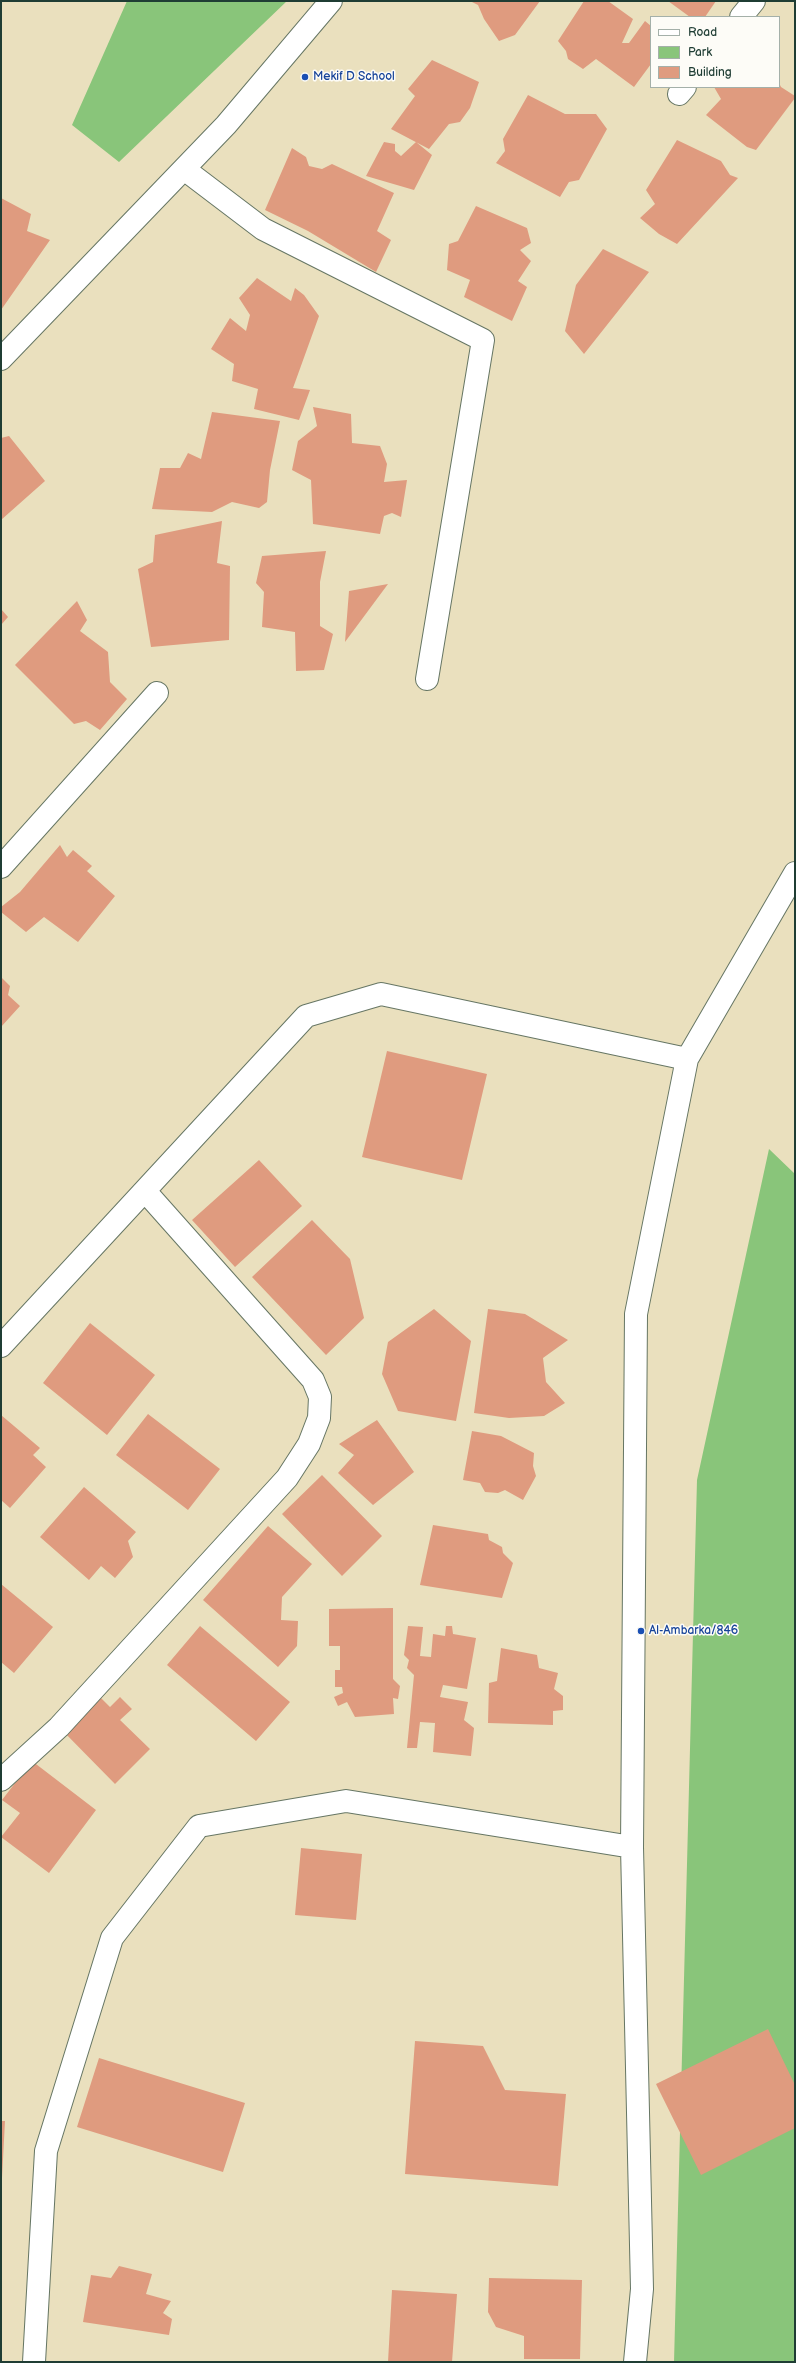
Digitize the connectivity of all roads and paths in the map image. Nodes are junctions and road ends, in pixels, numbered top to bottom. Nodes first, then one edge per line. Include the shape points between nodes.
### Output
1 (331, 1) edge
2 (754, 1) edge
3 (742, 16) edge
4 (184, 169) junction
5 (1, 359) edge
6 (427, 679) dead end
7 (157, 693) dead end
8 (1, 867) edge
9 (795, 873) edge
10 (687, 1059) junction
11 (145, 1191) junction
12 (1, 1346) edge
13 (1, 1780) edge
14 (632, 1847) junction
15 (34, 2362) edge
16 (635, 2362) edge

1 - 4 street via 226,125
2 - 3 street
4 - 5 street
4 - 6 street via 263,229 483,340
7 - 8 street
9 - 10 street
10 - 11 street via 381,994 306,1016
10 - 14 street via 636,1314
11 - 12 street
11 - 13 street via 313,1380 320,1397 320,1418 309,1444 287,1478 59,1727
14 - 15 street via 346,1801 199,1826 112,1938 46,2151
14 - 16 street via 642,2289

